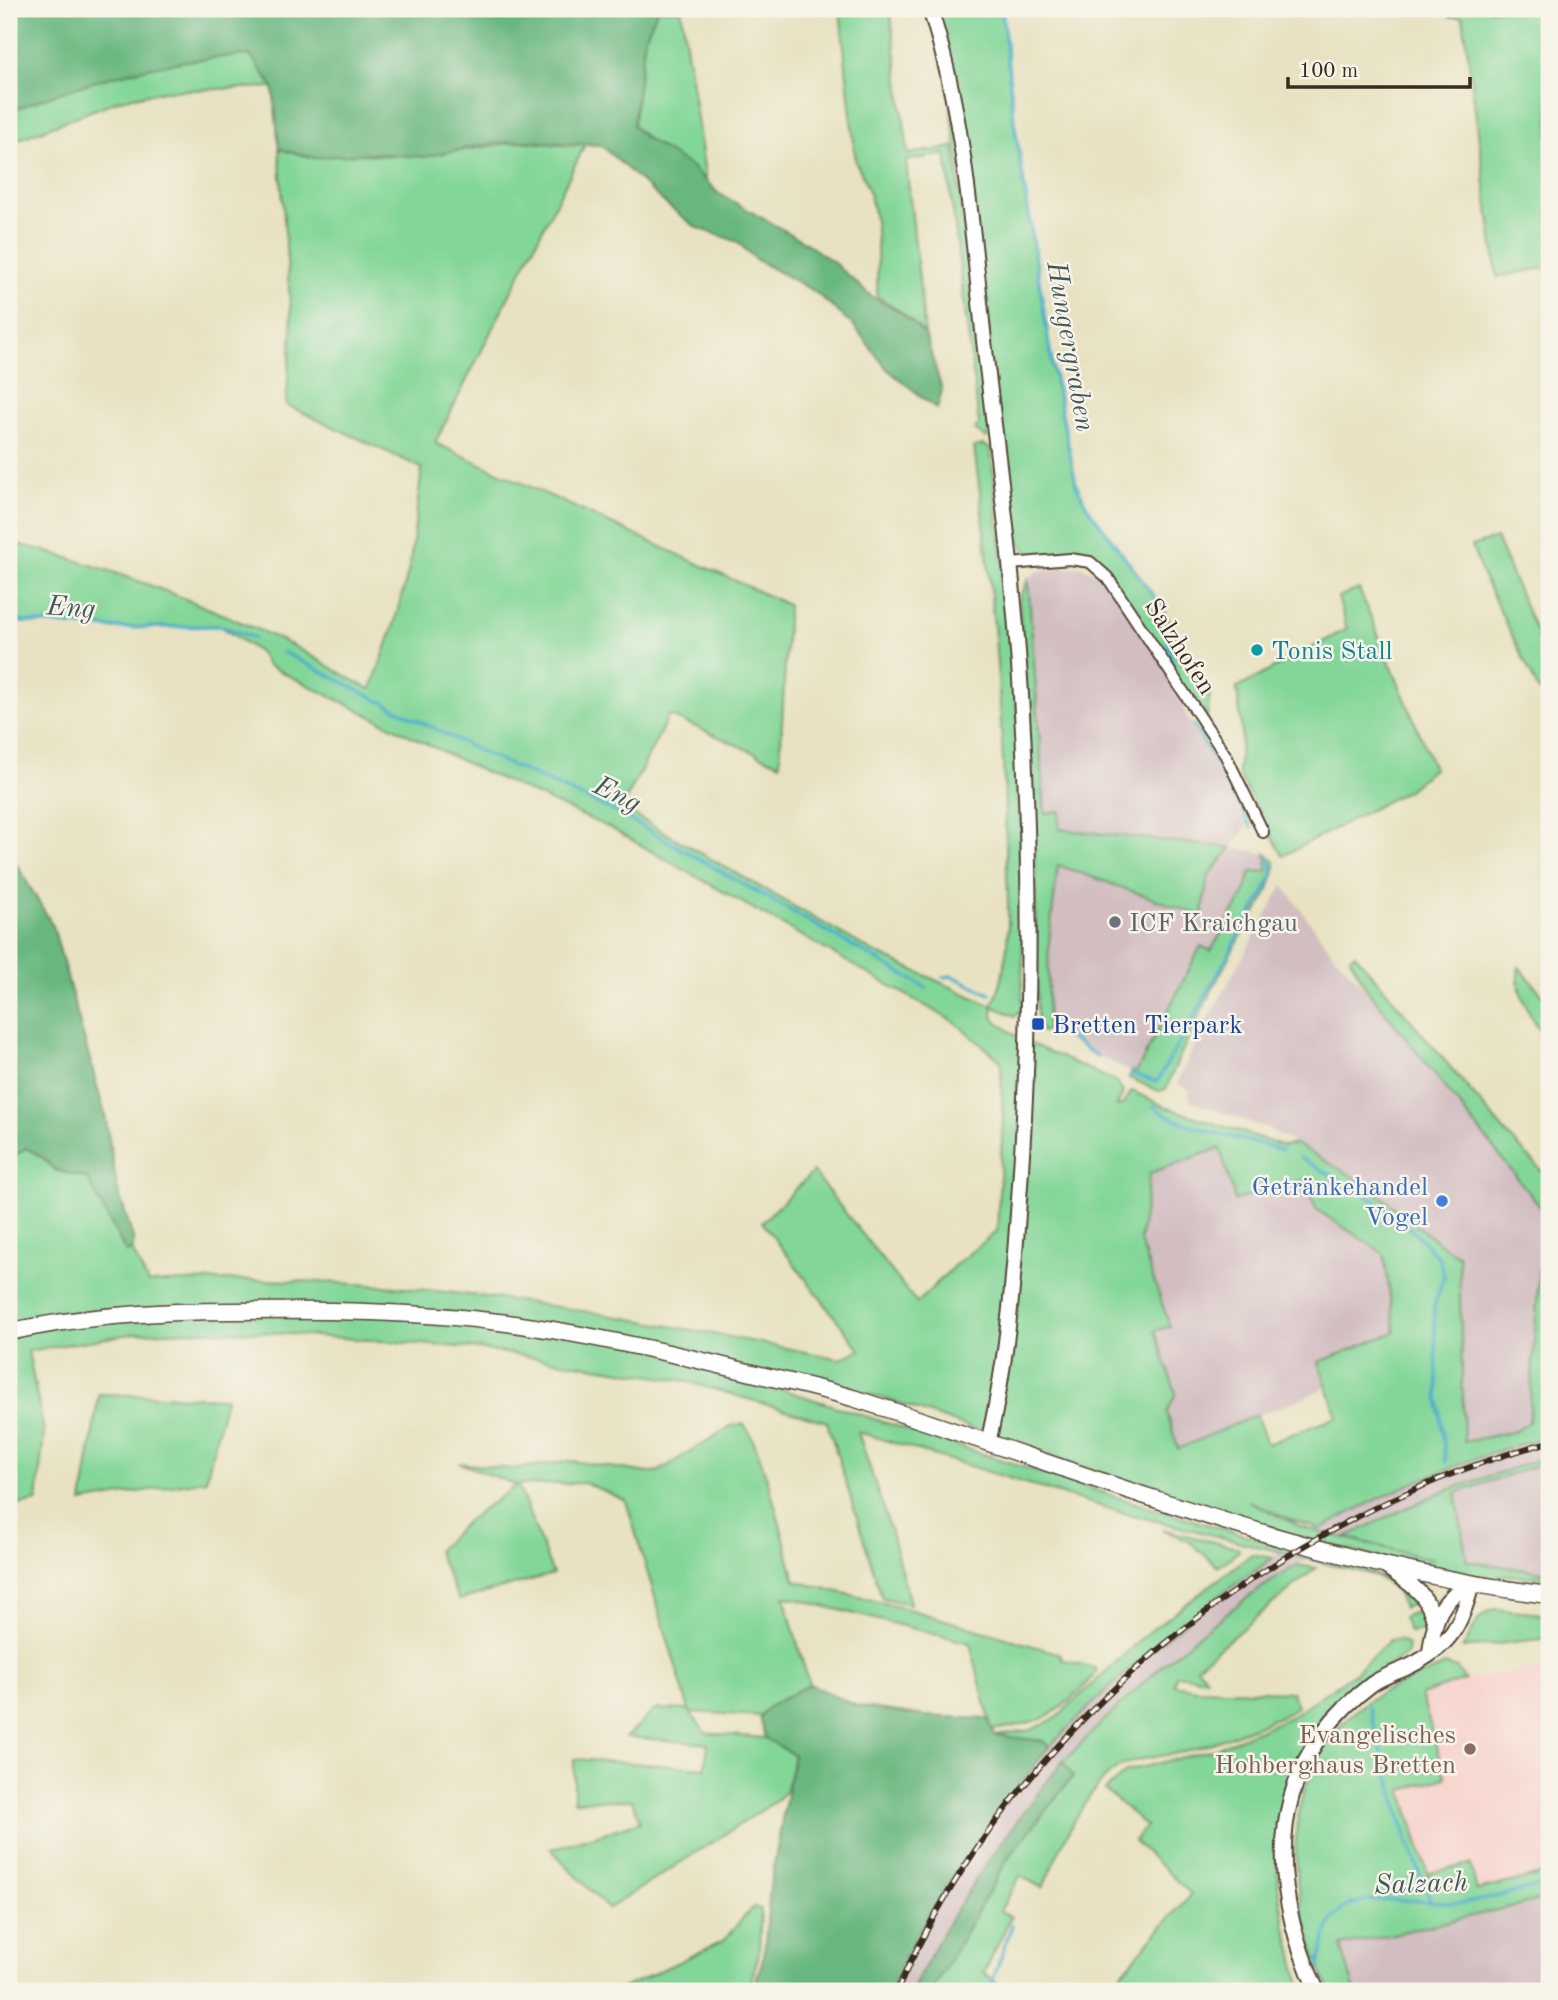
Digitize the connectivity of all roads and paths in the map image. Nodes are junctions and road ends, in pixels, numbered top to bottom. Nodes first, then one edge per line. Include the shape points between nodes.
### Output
1 (930, 9) edge
2 (1010, 564) junction
3 (1263, 832) dead end
4 (9, 1332) edge
5 (988, 1443) junction
6 (1384, 1565) junction
7 (1472, 1584) junction
8 (1549, 1595) edge
9 (1435, 1624) junction
10 (1430, 1652) junction
11 (1317, 1991) edge

1 - 2 street via 961,150
2 - 3 street, Salzhofen via 1070,559 1090,562 1108,578 1226,755
2 - 5 street via 1027,824 1028,1032 1014,1267
4 - 5 main road via 98,1318 194,1311 316,1310 505,1323 651,1348 852,1397
5 - 6 main road
6 - 7 main road
6 - 9 street via 1422,1593
7 - 8 main road
7 - 9 street via 1446,1600
7 - 10 street via 1455,1631
9 - 10 street
10 - 11 street via 1376,1681 1347,1703 1327,1723 1300,1771 1285,1832 1283,1863 1288,1909

